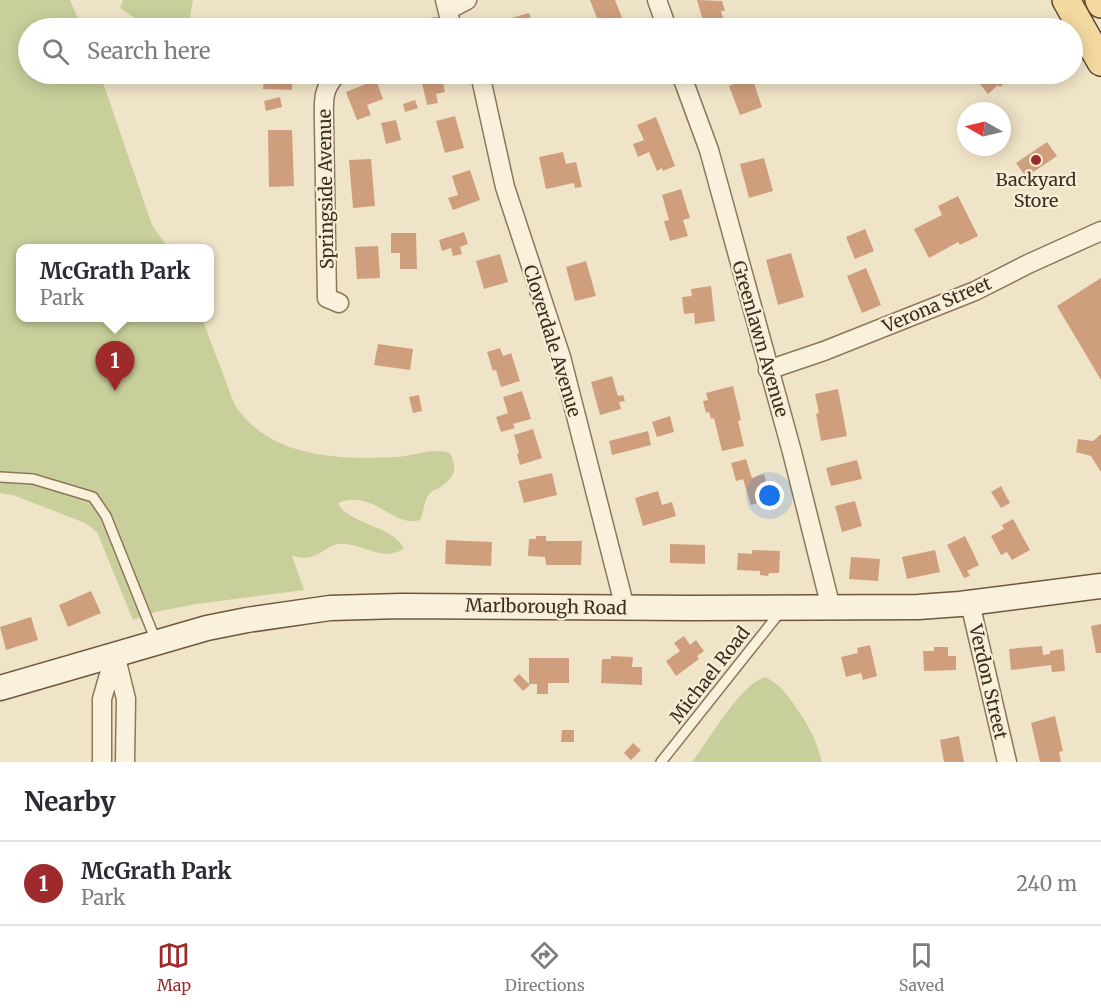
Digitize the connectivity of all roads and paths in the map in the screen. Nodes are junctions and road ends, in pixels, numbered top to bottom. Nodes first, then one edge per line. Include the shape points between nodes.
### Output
1 (467, 0) edge
2 (657, 0) edge
3 (1066, 0) edge
4 (449, 17) edge
5 (663, 18) edge
6 (1076, 18) edge
7 (1083, 30) edge
8 (1101, 62) edge
9 (330, 84) edge
10 (482, 84) edge
11 (685, 84) edge
12 (1101, 231) edge
13 (333, 300) dead end
14 (768, 370) junction
15 (0, 477) edge
16 (1101, 586) edge
17 (970, 603) junction
18 (625, 608) junction
19 (783, 608) junction
20 (831, 608) junction
21 (156, 641) junction
22 (115, 654) junction
23 (0, 688) edge
24 (102, 762) edge
25 (125, 762) edge
26 (661, 762) edge
27 (1007, 762) edge

1 - 4 street
2 - 5 street
3 - 6 main road
7 - 8 main road
9 - 13 street, Springside Avenue via 324,99
10 - 18 street, Cloverdale Avenue via 505,187 561,357
11 - 14 street, Greenlawn Avenue via 709,150
12 - 14 street, Verona Street via 975,291
14 - 20 street, Greenlawn Avenue
15 - 21 lane via 33,479 93,496 106,516
16 - 17 street, Marlborough Road
17 - 20 street, Marlborough Road
17 - 27 street, Verdon Street
18 - 19 street, Marlborough Road
18 - 21 street, Marlborough Road via 330,608 247,620
19 - 20 street, Marlborough Road
19 - 26 lane, Michael Road
21 - 22 street, Marlborough Road
22 - 23 street, Marlborough Road
22 - 24 street via 102,699
22 - 25 street via 126,699

